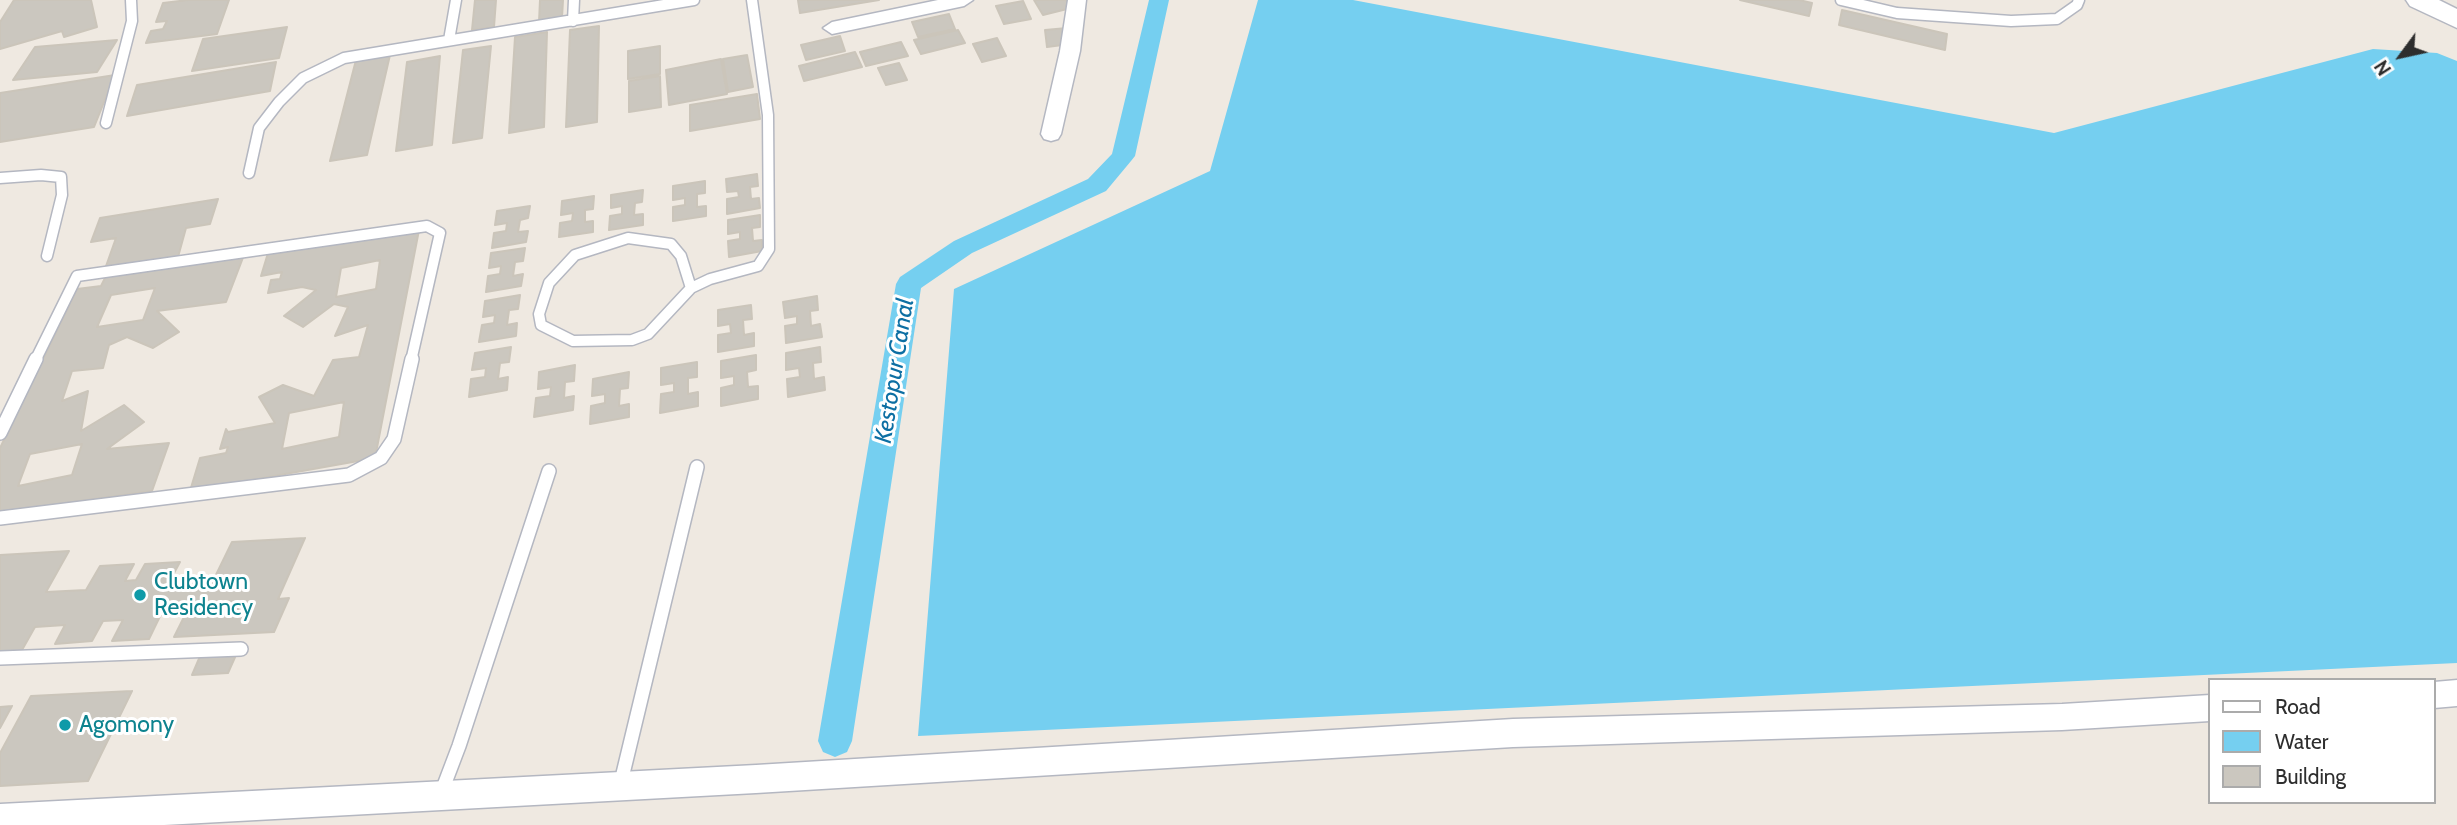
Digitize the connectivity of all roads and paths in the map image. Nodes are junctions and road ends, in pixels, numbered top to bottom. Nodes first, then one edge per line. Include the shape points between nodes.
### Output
1 (131, 0) edge
2 (456, 0) edge
3 (574, 0) edge
4 (694, 0) edge
5 (751, 0) edge
6 (964, 0) edge
7 (1077, 0) edge
8 (1841, 0) edge
9 (2079, 0) edge
10 (2419, 0) edge
11 (2457, 20) edge
12 (573, 21) junction
13 (832, 28) dead end
14 (449, 40) junction
15 (106, 123) dead end
16 (1051, 134) dead end
17 (248, 173) dead end
18 (0, 178) edge
19 (47, 256) dead end
20 (691, 288) junction
21 (1, 430) edge
22 (697, 467) dead end
23 (549, 471) dead end
24 (0, 518) edge
25 (241, 649) dead end
26 (0, 658) edge
27 (2457, 693) edge
28 (2436, 695) edge
29 (2208, 708) edge
30 (459, 746) joint
31 (623, 776) junction
32 (444, 786) junction
33 (214, 817) edge
34 (0, 819) edge

1 - 15 lane via 132,21
2 - 14 lane
3 - 12 lane
4 - 12 lane
5 - 20 lane via 768,115 769,249 758,266 710,278
6 - 13 street
7 - 16 street
8 - 9 lane via 1897,13 2011,21 2057,19
10 - 11 street
12 - 14 lane
14 - 17 lane via 344,58 303,78 259,128
18 - 19 lane via 61,177 62,195
20 - 20 lane via 648,334 632,340 573,341 541,325 539,314 549,283 575,255 628,238 671,244 681,256
21 - 24 lane via 77,276 427,226 440,233 394,439 381,458 349,474
22 - 31 lane
23 - 30 lane
25 - 26 lane
27 - 28 street
29 - 31 street via 2062,717 1513,733
30 - 32 lane
31 - 32 street
32 - 33 street
33 - 34 street

